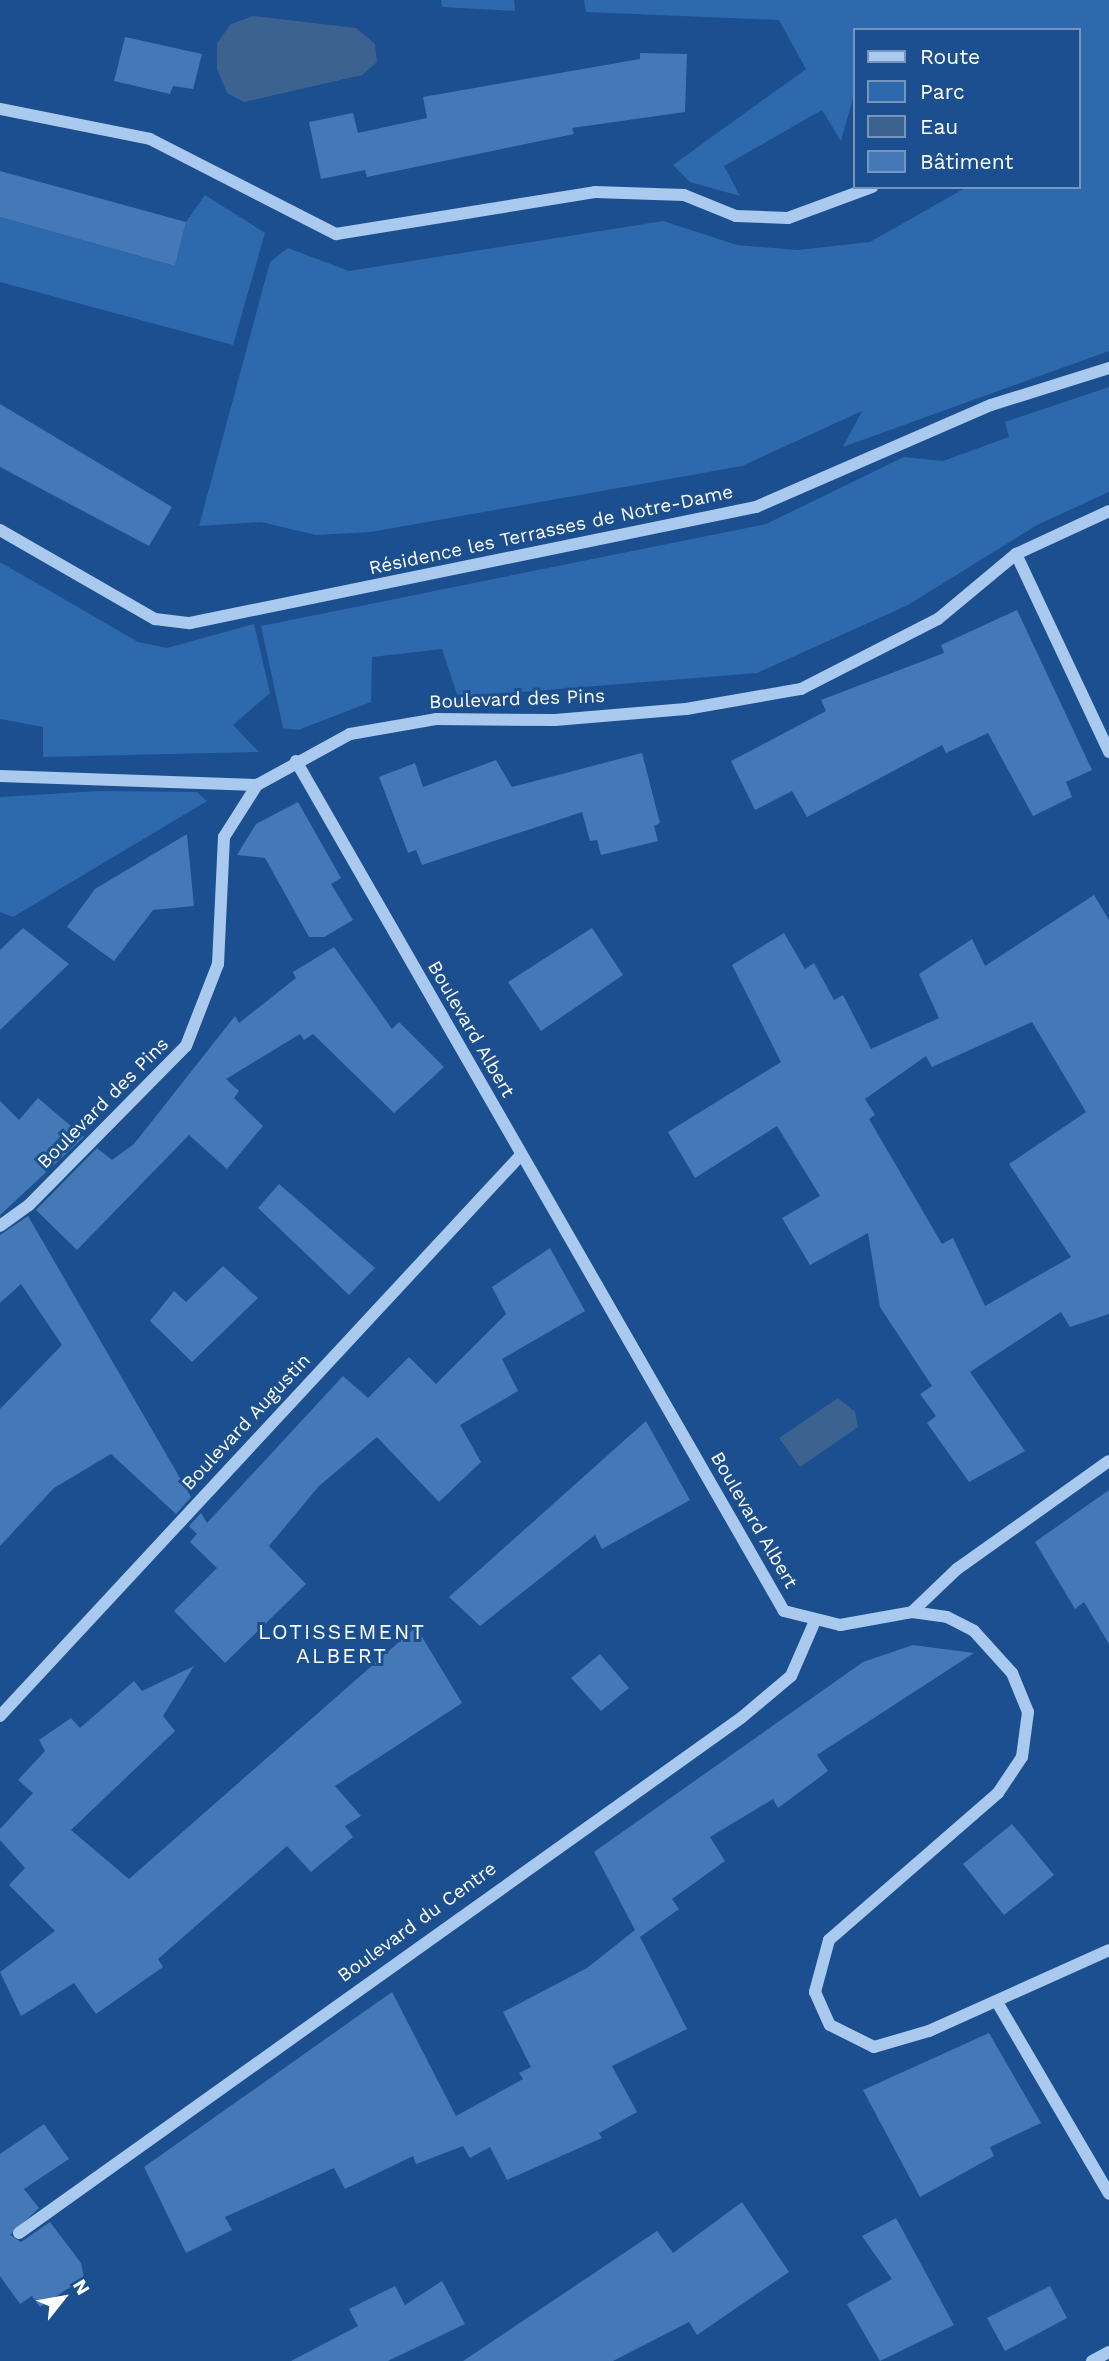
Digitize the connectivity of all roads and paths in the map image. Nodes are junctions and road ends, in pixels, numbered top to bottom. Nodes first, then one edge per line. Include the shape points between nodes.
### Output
1 (0, 109) edge
2 (867, 189) edge
3 (1109, 368) edge
4 (1109, 510) edge
5 (0, 530) edge
6 (1016, 554) junction
7 (1109, 752) edge
8 (296, 761) junction
9 (0, 776) edge
10 (257, 785) junction
11 (521, 1155) junction
12 (0, 1226) edge
13 (1109, 1461) edge
14 (912, 1612) junction
15 (814, 1623) junction
16 (0, 1716) edge
17 (1109, 1950) edge
18 (997, 2002) junction
19 (1109, 2194) edge
20 (19, 2234) dead end
21 (1109, 2352) edge
22 (1092, 2361) edge

1 - 2 street via 150,139 336,234 595,192 684,195 736,216 789,218
3 - 5 street, Résidence les Terrasses de Notre-Dame via 991,405 756,507 190,623 155,619
4 - 6 street, Boulevard des Pins
6 - 7 street
6 - 8 street, Boulevard des Pins via 938,619 801,689 685,709 555,720 436,719 350,734
8 - 10 street, Boulevard des Pins
8 - 11 street, Boulevard Albert
9 - 10 street via 39,783
10 - 12 street, Boulevard des Pins via 224,837 218,964 186,1046 29,1205
11 - 15 street, Boulevard Albert via 784,1611
11 - 16 street, Boulevard Augustin
13 - 14 street via 957,1569
14 - 15 street
14 - 18 street via 947,1617 974,1631 1012,1673 1028,1713 1022,1757 998,1793 829,1940 815,1992 830,2025 874,2047
15 - 20 street, Boulevard du Centre via 791,1676 741,1718
17 - 18 street
18 - 19 street
21 - 22 street

